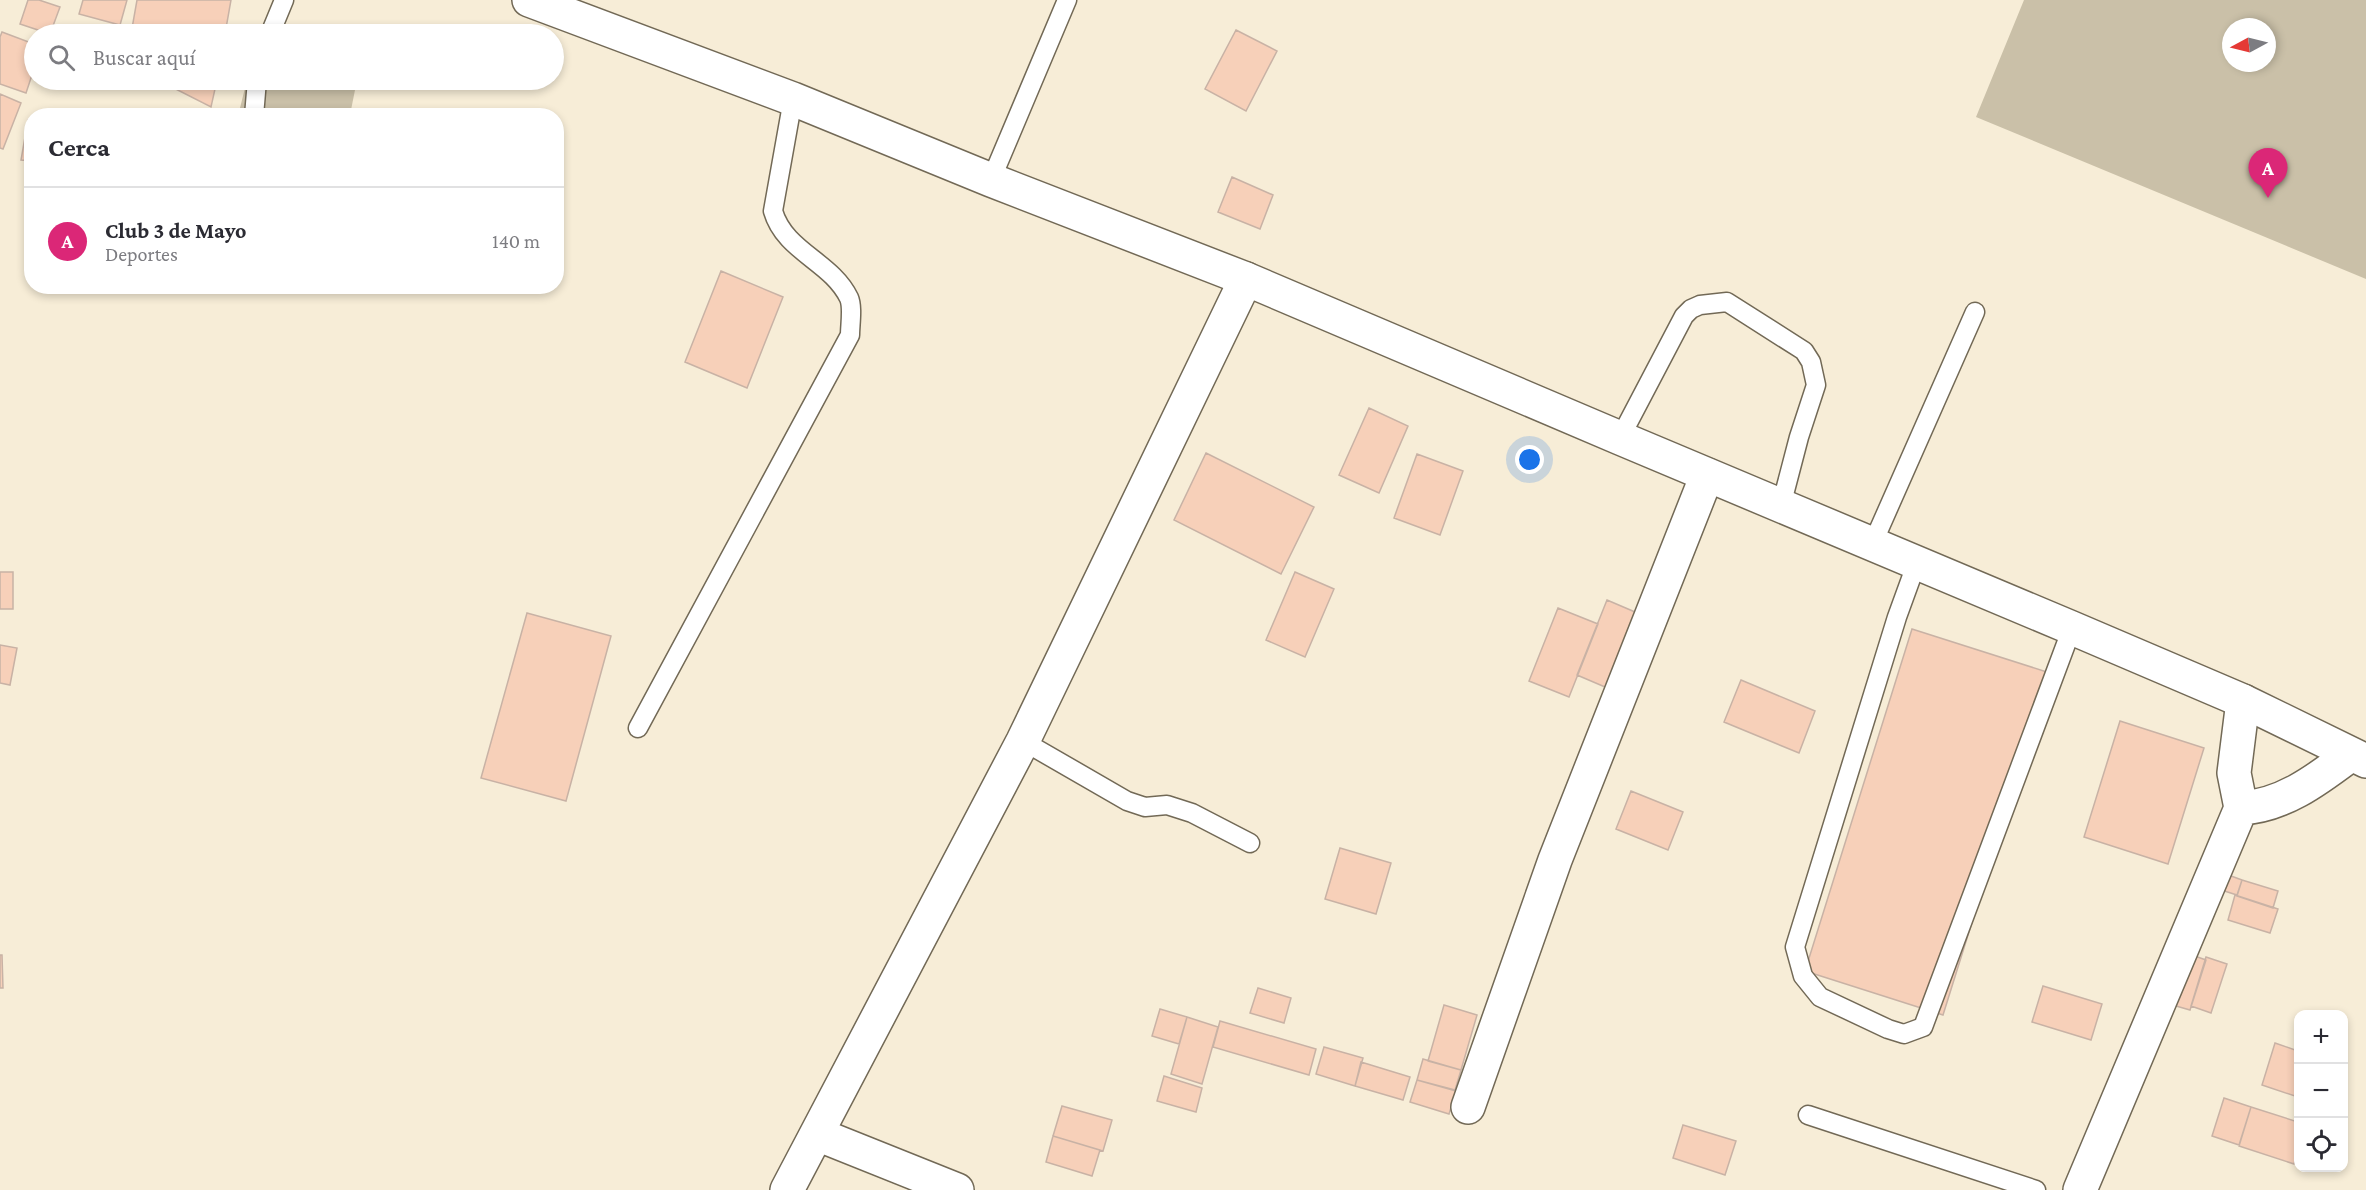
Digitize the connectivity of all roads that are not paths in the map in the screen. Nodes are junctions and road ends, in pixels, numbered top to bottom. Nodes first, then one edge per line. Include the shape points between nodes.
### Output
1 (284, 0) edge
2 (530, 0) edge
3 (1067, 0) edge
4 (274, 24) edge
5 (256, 90) edge
6 (793, 99) junction
7 (255, 108) edge
8 (991, 180) junction
9 (1246, 279) junction
10 (1975, 312) dead end
11 (1620, 438) junction
12 (1707, 475) junction
13 (1781, 506) junction
14 (1872, 545) junction
15 (1917, 562) junction
16 (2072, 628) junction
17 (2243, 702) junction
18 (638, 728) dead end
19 (1023, 741) junction
20 (2358, 758) edge
21 (2241, 808) junction
22 (1250, 843) dead end
23 (1468, 1107) dead end
24 (1808, 1115) dead end
25 (816, 1134) junction
26 (787, 1190) edge
27 (957, 1190) edge
28 (2036, 1190) edge
29 (2080, 1190) edge

1 - 4 lane
2 - 6 street
3 - 8 lane
5 - 7 lane
6 - 8 street
6 - 18 lane via 773,211 777,226 789,241 834,277 850,299 850,335
8 - 9 street
9 - 11 street
9 - 19 street
10 - 14 lane
11 - 12 street
11 - 13 lane via 1684,316 1700,305 1727,302 1804,351 1815,375 1816,385
12 - 13 street
12 - 23 street via 1555,860
13 - 14 street
14 - 15 street
15 - 16 street
15 - 16 lane via 1795,947 1803,976 1820,997 1888,1029 1904,1034 1923,1027
16 - 17 street
17 - 20 street
17 - 21 street via 2234,773
19 - 22 lane via 1127,801 1145,807 1167,805 1184,810
19 - 25 street
20 - 21 street via 2277,801
21 - 29 street
24 - 28 lane
25 - 26 street
25 - 27 street

